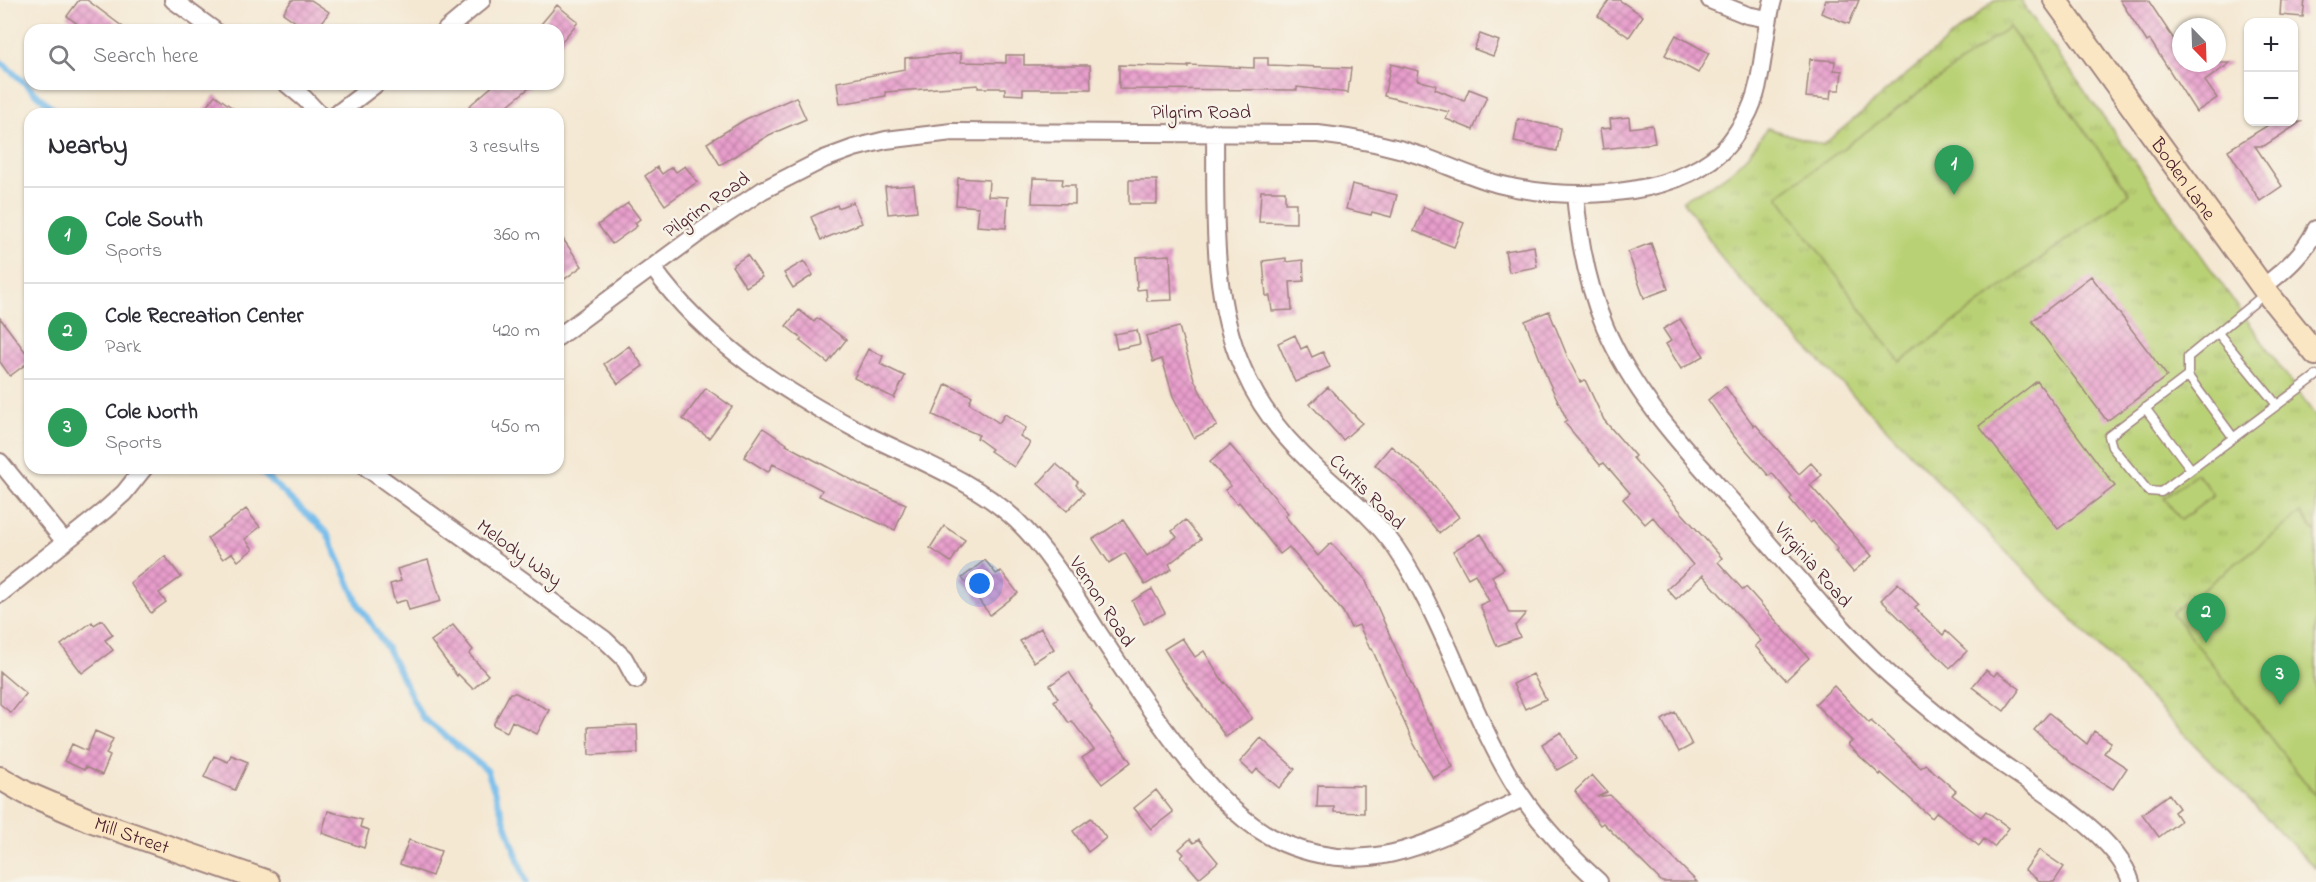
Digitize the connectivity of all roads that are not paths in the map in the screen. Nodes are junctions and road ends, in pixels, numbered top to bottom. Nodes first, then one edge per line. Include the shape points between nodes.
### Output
1 (173, 0) edge
2 (482, 0) edge
3 (1710, 0) edge
4 (1773, 0) edge
5 (2055, 0) edge
6 (1767, 19) junction
7 (206, 24) edge
8 (453, 24) edge
9 (294, 90) edge
10 (368, 90) edge
11 (313, 108) edge
12 (345, 108) edge
13 (1215, 132) junction
14 (1575, 194) junction
15 (2316, 229) edge
16 (653, 268) junction
17 (2265, 290) junction
18 (564, 333) edge
19 (2218, 333) junction
20 (2316, 354) edge
21 (2188, 376) junction
22 (2316, 376) edge
23 (2277, 405) junction
24 (2145, 408) junction
25 (2234, 437) junction
26 (0, 462) edge
27 (2191, 469) junction
28 (139, 474) edge
29 (375, 474) edge
30 (64, 542) junction
31 (0, 594) edge
32 (636, 681) dead end
33 (0, 779) edge
34 (1523, 798) junction
35 (268, 882) edge
36 (1599, 882) edge
37 (2131, 882) edge

1 - 7 street
2 - 8 street
3 - 6 street
4 - 6 street, Pilgrim Road
5 - 17 street, Boden Lane
6 - 14 street, Pilgrim Road via 1754,98 1740,127 1720,152 1681,177 1632,189
9 - 11 street
10 - 12 street
13 - 14 street, Pilgrim Road via 1345,137 1414,154 1497,184
13 - 16 street, Pilgrim Road via 973,131 886,140 824,159 763,190
13 - 34 street, Curtis Road via 1218,276 1225,315 1242,368 1284,435 1367,514 1396,550 1423,596 1496,751
14 - 37 street, Virginia Road via 1586,271 1605,327 1633,381 1670,431 1870,657 1975,745 2093,829 2120,859
15 - 17 street via 2302,253
16 - 18 street, Pilgrim Road
16 - 34 street, Vernon Road via 701,324 781,386 974,487 1015,519 1048,556 1178,747 1219,796 1260,830 1281,842 1327,857 1375,858 1422,845
17 - 19 lane
17 - 20 street, Boden Lane
19 - 21 lane via 2188,357
19 - 23 lane
21 - 24 lane
21 - 25 lane
22 - 23 lane
23 - 25 lane
24 - 27 lane
24 - 27 lane via 2109,436 2112,447 2148,491 2161,492
25 - 27 lane
26 - 30 street
28 - 30 street via 124,493
29 - 32 street, Melody Way via 604,639 624,658
30 - 31 street
33 - 35 street, Mill Street via 87,819
34 - 36 street, Curtis Road via 1557,842

